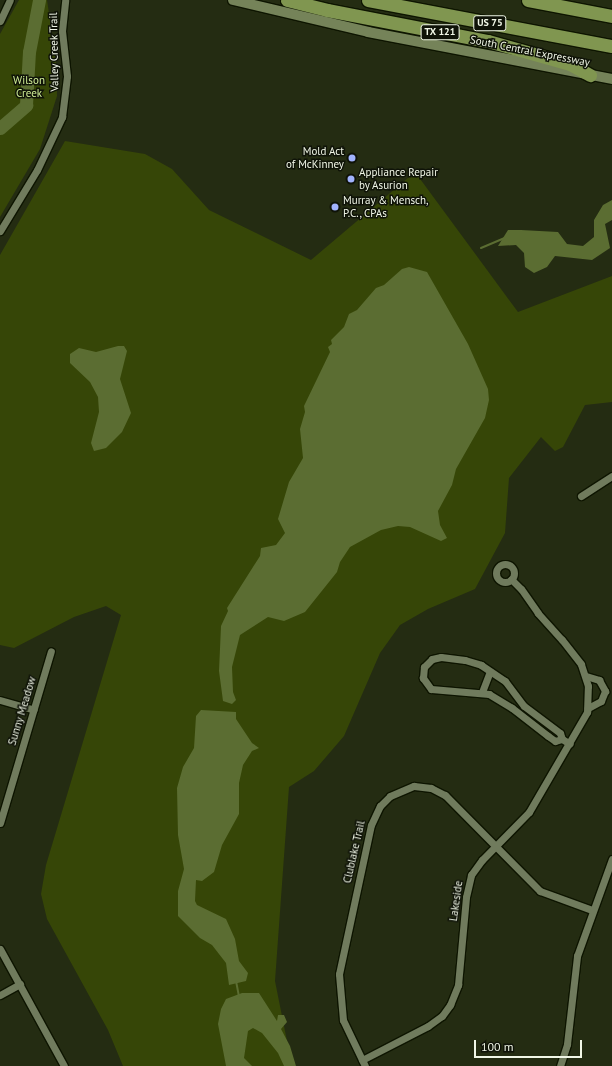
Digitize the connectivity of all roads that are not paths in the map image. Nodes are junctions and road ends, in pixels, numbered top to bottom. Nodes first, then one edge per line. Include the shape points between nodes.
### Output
1 (10, 0) edge
2 (65, 0) edge
3 (233, 0) edge
4 (287, 0) edge
5 (368, 0) edge
6 (528, 0) edge
7 (612, 16) edge
8 (0, 20) edge
9 (612, 46) edge
10 (590, 75) junction
11 (612, 79) edge
12 (0, 231) edge
13 (612, 476) edge
14 (581, 496) dead end
15 (511, 580) dead end
16 (51, 651) dead end
17 (490, 671) junction
18 (586, 676) junction
19 (482, 692) junction
20 (0, 700) edge
21 (588, 708) junction
22 (34, 710) junction
23 (562, 739) junction
24 (570, 744) junction
25 (2, 809) edge
26 (0, 823) edge
27 (496, 846) junction
28 (612, 859) edge
29 (592, 910) junction
30 (0, 949) edge
31 (20, 984) junction
32 (0, 995) edge
33 (364, 1063) edge
34 (64, 1066) edge
35 (560, 1066) edge

1 - 8 street
2 - 12 street, Valley Creek Trail via 62,31 67,76 62,117 38,170
3 - 10 main road, South Central Expressway via 368,32
4 - 10 highway, TX 121 via 488,41 570,64
5 - 9 highway, US 75
6 - 7 highway
10 - 11 main road, South Central Expressway
13 - 14 street
15 - 18 street, Lakeside via 571,650
16 - 22 street, Sunny Meadow
17 - 19 street
17 - 19 street via 470,661 440,657 424,667 424,681 432,689
17 - 23 street via 508,684 524,706 560,732
18 - 21 street, Lakeside
18 - 21 street, Lakeside via 599,680 605,692 601,701
19 - 23 street via 508,705 555,740
20 - 22 street
21 - 24 street, Lakeside
22 - 25 street, Sunny Meadow
23 - 24 street
24 - 27 street, Lakeside via 529,812
25 - 26 street, Sunny Meadow
27 - 29 street, Clublake Trail via 543,894
27 - 33 street, Lakeside via 478,864 468,886 460,977 450,1005 442,1016 428,1026
27 - 33 street, Clublake Trail via 449,798 430,788 414,786 403,789 390,796 376,812 339,974 343,1020
28 - 29 street
29 - 35 street via 575,965 567,1044
30 - 31 street
31 - 32 street
31 - 34 street

